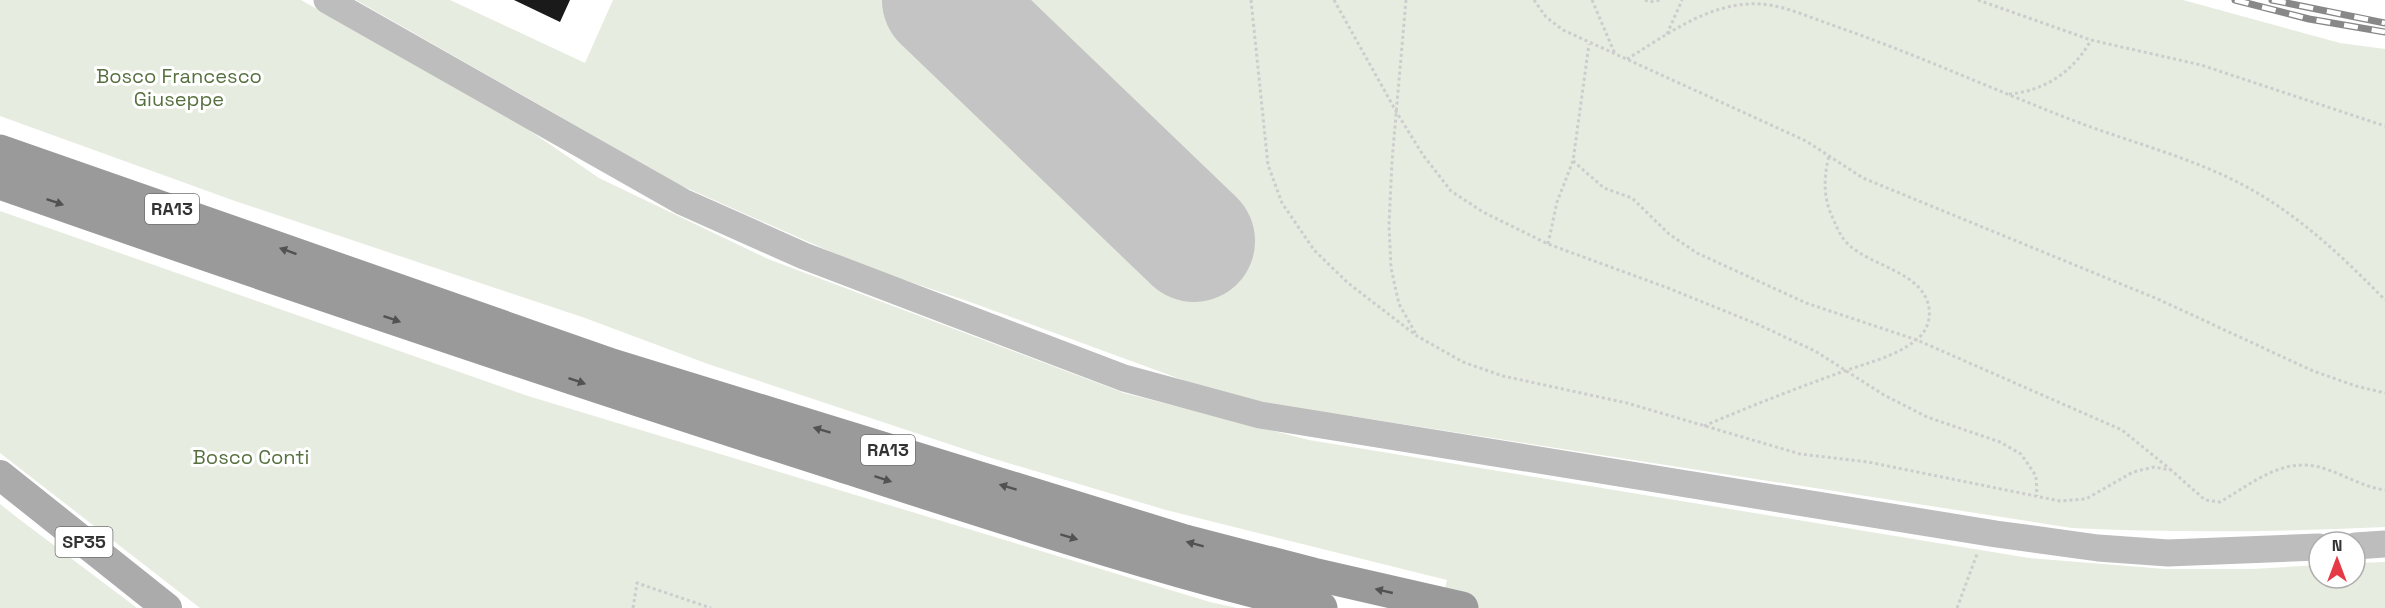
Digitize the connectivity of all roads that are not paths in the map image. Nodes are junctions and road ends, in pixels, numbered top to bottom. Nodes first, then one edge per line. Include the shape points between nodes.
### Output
1 (327, 0) edge
2 (0, 138) edge
3 (0, 150) edge
4 (0, 183) edge
5 (213, 224) junction
6 (0, 475) edge
7 (2385, 544) edge
8 (2367, 545) edge
9 (2307, 547) edge
10 (1451, 606) edge
11 (167, 608) edge
12 (1321, 608) edge

1 - 9 main road via 683,202 804,256 1124,378 1260,415 2098,548 2169,553
2 - 5 highway
3 - 5 highway, RA13
4 -> 12 highway via 608,391 1185,574
10 -> 5 highway, RA13 via 1185,541 889,450 612,364
6 - 11 main road, SP35
7 - 8 main road

